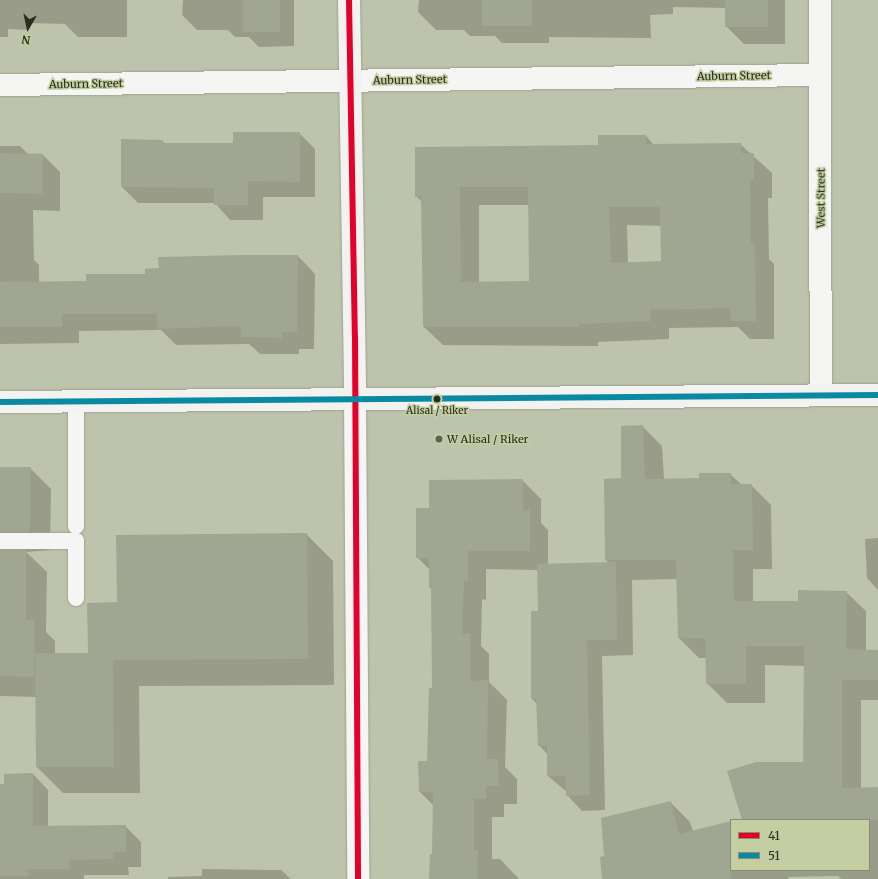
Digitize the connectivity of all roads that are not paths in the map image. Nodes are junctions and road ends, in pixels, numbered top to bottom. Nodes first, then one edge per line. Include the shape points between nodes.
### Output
1 (349, 0) edge
2 (820, 0) edge
3 (820, 74) junction
4 (350, 81) junction
5 (0, 85) edge
6 (821, 395) junction
7 (878, 395) edge
8 (355, 399) junction
9 (0, 402) edge
10 (76, 403) junction
11 (76, 526) dead end
12 (0, 541) edge
13 (76, 598) dead end
14 (358, 879) edge

1 - 4 main road
2 - 3 street, West Street
3 - 4 street, Auburn Street
3 - 6 street, West Street
4 - 5 street, Auburn Street
4 - 8 main road
6 - 7 main road
6 - 8 main road
8 - 10 main road
8 - 14 street
9 - 10 main road
10 - 11 lane
12 - 13 lane via 76,541

